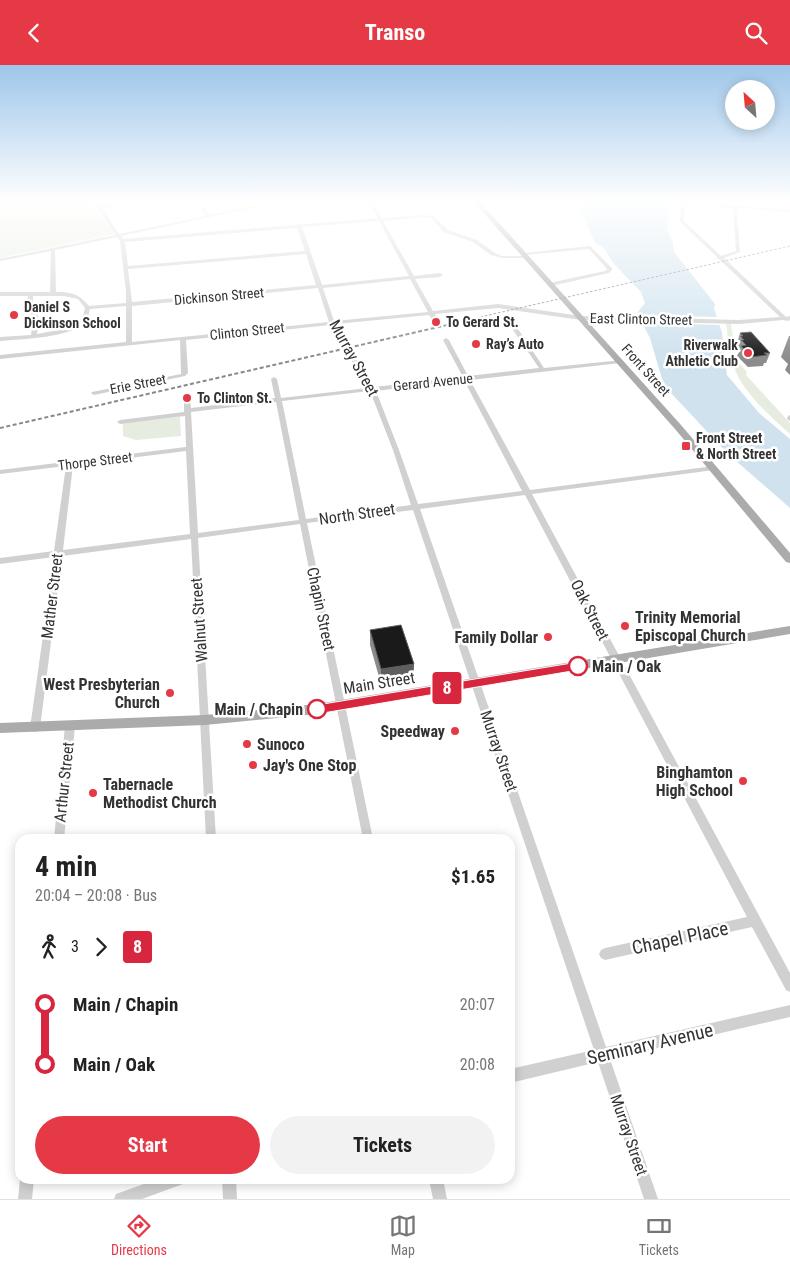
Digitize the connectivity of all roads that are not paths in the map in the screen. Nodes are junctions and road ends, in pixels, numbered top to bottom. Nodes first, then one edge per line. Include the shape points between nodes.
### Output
1 (24, 255) edge
2 (53, 255) edge
3 (124, 255) edge
4 (276, 255) edge
5 (310, 255) edge
6 (399, 255) edge
7 (493, 255) edge
8 (531, 255) edge
9 (598, 255) edge
10 (717, 255) edge
11 (727, 255) edge
12 (525, 256) junction
13 (719, 257) junction
14 (0, 260) edge
15 (126, 268) junction
16 (440, 275) dead end
17 (411, 278) junction
18 (551, 284) junction
19 (321, 286) junction
20 (53, 293) junction
21 (0, 294) edge
22 (31, 294) junction
23 (130, 304) junction
24 (493, 307) joint
25 (88, 308) junction
26 (431, 313) junction
27 (581, 318) junction
28 (601, 318) junction
29 (787, 318) edge
30 (619, 319) joint
31 (435, 320) dead end
32 (733, 321) joint
33 (332, 323) junction
34 (512, 324) dead end
35 (790, 324) edge
36 (592, 330) junction
37 (34, 335) junction
38 (183, 338) junction
39 (0, 339) edge
40 (446, 340) dead end
41 (130, 343) junction
42 (0, 357) edge
43 (620, 361) junction
44 (543, 370) junction
45 (466, 378) junction
46 (274, 379) dead end
47 (372, 389) junction
48 (94, 393) dead end
49 (279, 400) junction
50 (186, 401) dead end
51 (188, 412) junction
52 (120, 422) dead end
53 (189, 449) junction
54 (70, 464) junction
55 (714, 468) junction
56 (0, 472) edge
57 (527, 491) junction
58 (415, 506) junction
59 (302, 521) junction
60 (193, 535) junction
61 (57, 554) junction
62 (790, 560) edge
63 (0, 561) edge
64 (790, 630) edge
65 (615, 660) junction
66 (475, 683) junction
67 (341, 705) junction
68 (204, 720) junction
69 (70, 726) junction
70 (0, 728) edge
71 (35, 728) junction
72 (59, 834) edge
73 (211, 834) edge
74 (367, 834) edge
75 (755, 921) junction
76 (605, 954) dead end
77 (790, 986) edge
78 (790, 1011) edge
79 (601, 1055) junction
80 (515, 1076) edge
81 (26, 1184) edge
82 (164, 1184) edge
83 (228, 1184) edge
84 (437, 1184) edge
85 (25, 1199) edge
86 (121, 1199) edge
87 (230, 1199) edge
88 (440, 1199) edge
89 (651, 1199) edge

1 - 14 street
2 - 20 street
3 - 15 street
4 - 15 street
5 - 19 street, Murray Street
6 - 17 street
7 - 12 street
8 - 12 street
9 - 18 street via 609,271
10 - 13 street
11 - 13 street
12 - 18 main road, Front Street
13 - 29 street
15 - 23 street
16 - 17 street, Dickinson Street
17 - 19 street, Dickinson Street
17 - 26 street
18 - 27 main road, Front Street
19 - 23 street, Dickinson Street
19 - 33 street, Murray Street
20 - 22 street
20 - 25 street via 80,298
21 - 22 street
22 - 37 street via 30,303 36,319
23 - 25 street, Dickinson Street
23 - 41 street
24 - 26 street, Clinton Street
24 - 27 street, East Clinton Street
25 - 37 street via 81,323
26 - 31 street
26 - 33 street, Clinton Street
27 - 28 street, East Clinton Street
27 - 36 main road, Front Street
28 - 30 street, East Clinton Street
28 - 36 street
29 - 32 street, East Clinton Street
29 - 35 street
30 - 32 street, East Clinton Street
33 - 38 street, Clinton Street
33 - 47 street, Murray Street
34 - 44 street
36 - 43 main road, Front Street
37 - 39 street
38 - 41 street, Clinton Street
38 - 48 street, Erie Street via 183,375
40 - 45 street, Oak Street
41 - 42 street, Clinton Street
43 - 44 street, Gerard Avenue
43 - 55 main road, Front Street
44 - 45 street, Gerard Avenue
45 - 47 street, Gerard Avenue
45 - 57 street, Oak Street
46 - 49 street, Chapin Street
47 - 49 street, Gerard Avenue
47 - 58 street, Murray Street
49 - 51 street, Gerard Avenue
49 - 59 street, Chapin Street
50 - 51 street, Walnut Street
51 - 52 street, Gerard Avenue
51 - 53 street, Walnut Street
53 - 54 street, Thorpe Street
53 - 60 street, Walnut Street
54 - 56 street, Thorpe Street
54 - 61 street, Mather Street
55 - 57 street, North Street
55 - 62 main road, Front Street
57 - 58 street, North Street
57 - 65 street, Oak Street
58 - 59 street, North Street
58 - 66 street, Murray Street
59 - 60 street, North Street
59 - 67 street, Chapin Street
60 - 61 street, North Street
60 - 68 street, Walnut Street
61 - 63 street, North Street
61 - 71 street, Mather Street
64 - 65 main road, Main Street
65 - 66 main road, Main Street
65 - 75 street, Oak Street
66 - 67 main road, Main Street
66 - 79 street, Murray Street
67 - 68 main road, Main Street
67 - 74 street, Chapin Street
68 - 69 main road, Main Street
68 - 73 street, Walnut Street
69 - 71 main road, Main Street
69 - 72 street, Arthur Street
70 - 71 main road, Main Street
75 - 76 street, Chapel Place
75 - 77 street, Oak Street
78 - 79 street, Seminary Avenue
79 - 80 street, Seminary Avenue
79 - 89 street, Murray Street
81 - 85 street
82 - 86 street
83 - 87 street
84 - 88 street

